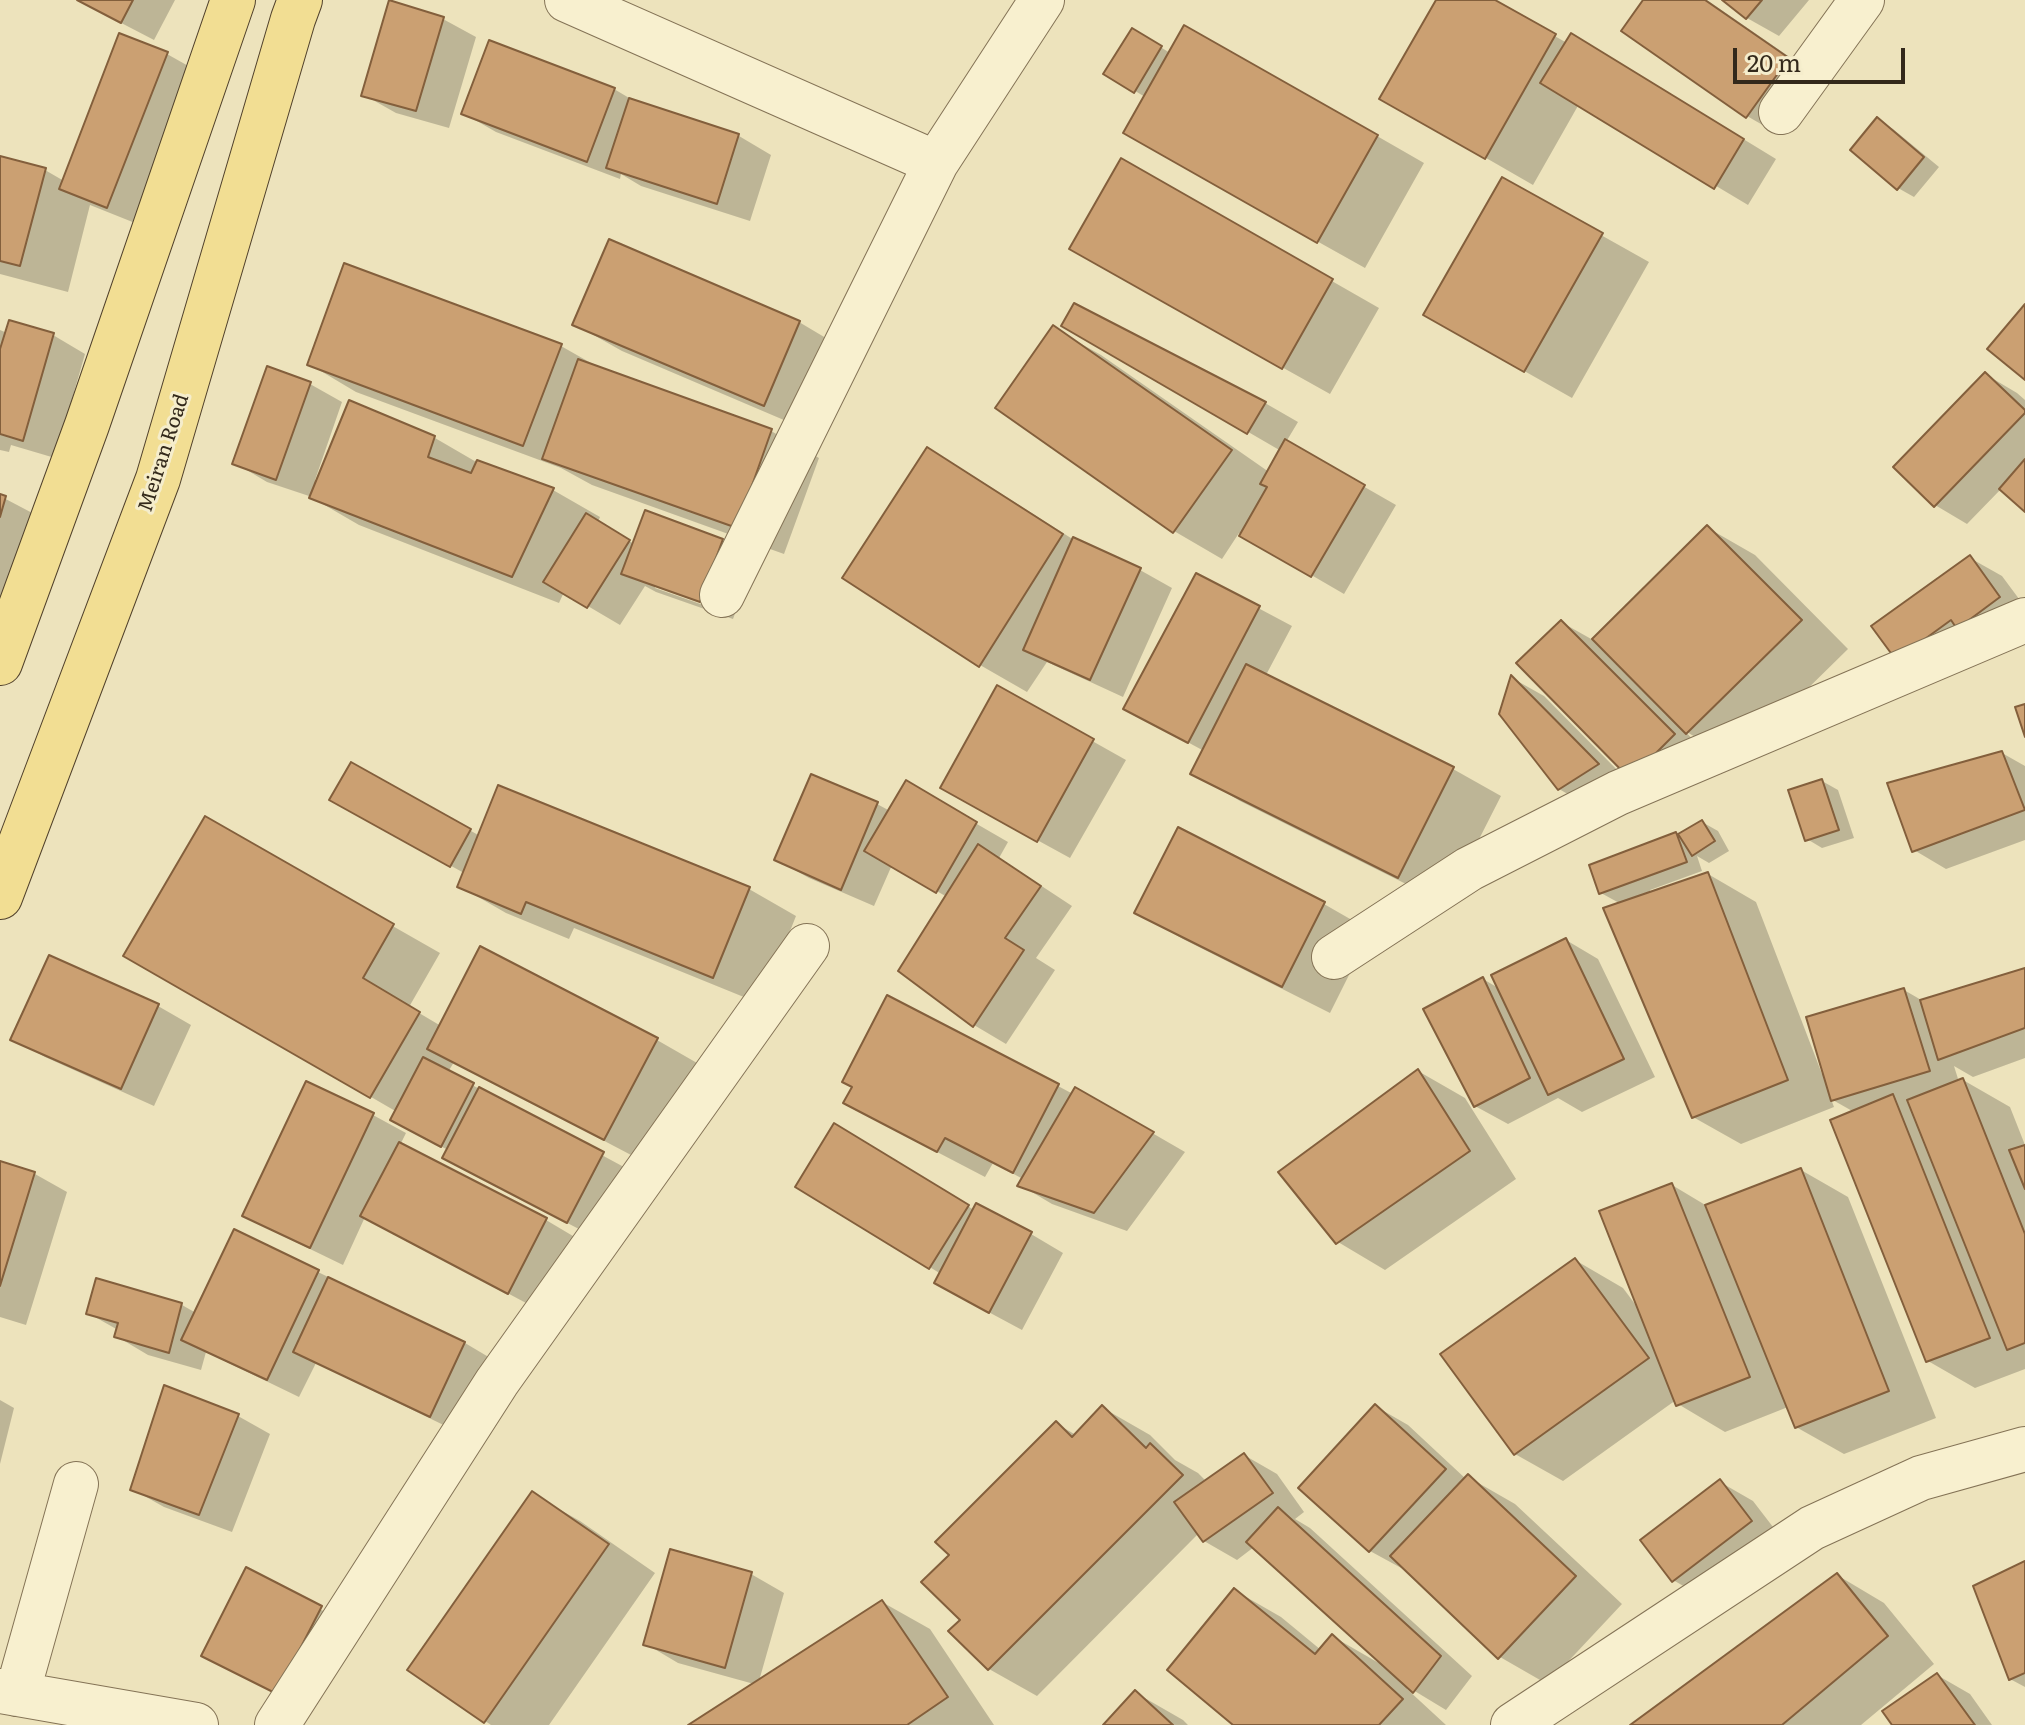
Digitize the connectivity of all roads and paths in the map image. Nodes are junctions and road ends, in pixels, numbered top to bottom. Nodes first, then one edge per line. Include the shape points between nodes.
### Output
1 (233, 0) edge
2 (300, 0) edge
3 (567, 0) edge
4 (1042, 0) edge
5 (1862, 0) edge
6 (1781, 112) dead end
7 (936, 163) junction
8 (722, 595) dead end
9 (2025, 620) edge
10 (0, 663) edge
11 (0, 897) edge
12 (807, 946) dead end
13 (1334, 957) dead end
14 (2025, 1449) edge
15 (76, 1484) dead end
16 (8, 1692) edge
17 (1515, 1724) edge
18 (196, 1725) edge
19 (277, 1725) edge

1 - 10 main road
2 - 11 main road, Meiran Road via 158,479
3 - 7 street
4 - 7 street
5 - 6 street
7 - 8 street
9 - 13 street via 1618,793 1469,869
12 - 19 street via 497,1382
14 - 17 street via 1921,1478 1812,1528
15 - 16 street
16 - 18 street

